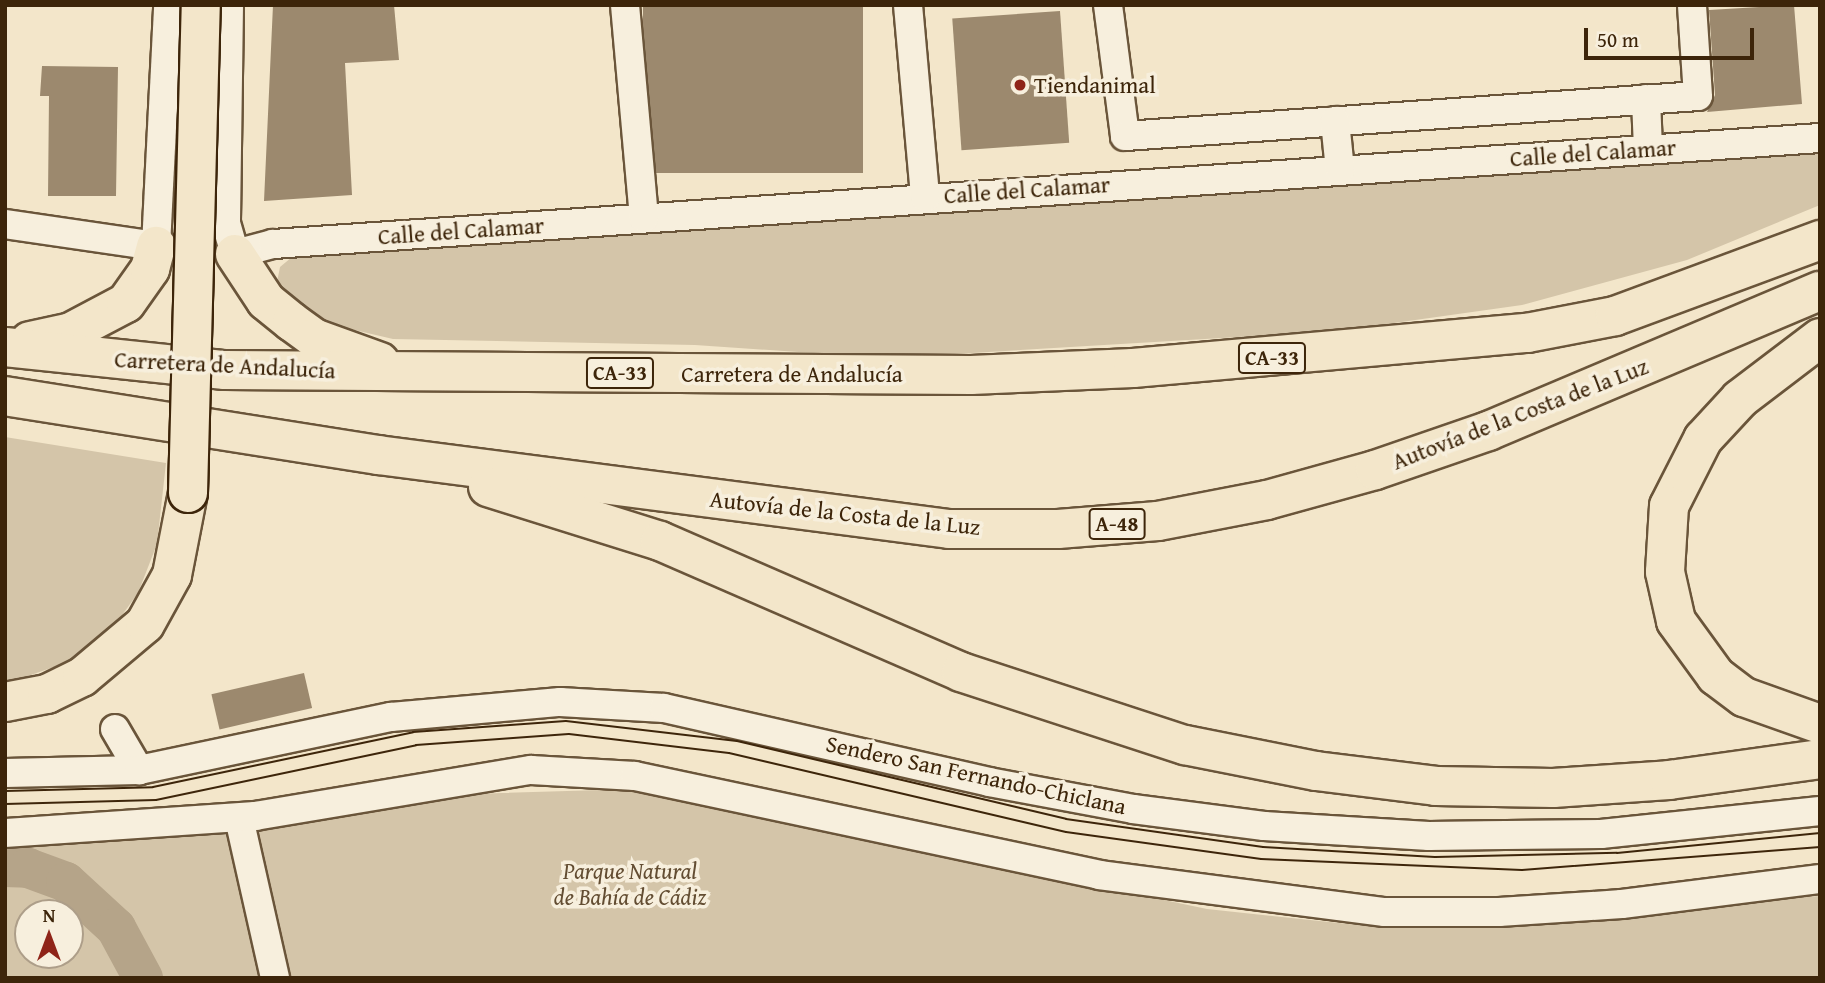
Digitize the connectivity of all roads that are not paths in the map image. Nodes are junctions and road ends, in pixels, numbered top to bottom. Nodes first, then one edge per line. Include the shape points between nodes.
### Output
1 (168, 5) edge
2 (201, 5) edge
3 (229, 5) edge
4 (625, 5) edge
5 (908, 5) edge
6 (1108, 5) edge
7 (1692, 5) edge
8 (1646, 99) junction
9 (1335, 121) junction
10 (1820, 138) edge
11 (1648, 149) junction
12 (1340, 170) junction
13 (925, 197) junction
14 (643, 218) junction
15 (1820, 220) edge
16 (5, 224) edge
17 (1820, 240) edge
18 (156, 246) junction
19 (235, 254) junction
20 (1820, 291) edge
21 (1820, 338) edge
22 (5, 346) edge
23 (1411, 347) junction
24 (405, 371) junction
25 (5, 396) edge
26 (378, 455) junction
27 (5, 702) edge
28 (1820, 724) edge
29 (115, 729) dead end
30 (1820, 759) edge
31 (139, 770) junction
32 (5, 773) edge
33 (1820, 811) edge
34 (239, 818) junction
35 (5, 834) edge
36 (1820, 879) edge
37 (275, 978) edge

1 - 18 street
2 - 27 highway, bridge via 188,493 181,548 166,590 145,624 82,677 47,694
3 - 19 street via 226,222
4 - 14 street
5 - 13 street
6 - 9 street via 1125,136
7 - 8 street via 1698,96
8 - 9 street
8 - 11 street
9 - 12 street
10 - 11 street, Calle del Calamar
11 - 12 street, Calle del Calamar
12 - 13 street, Calle del Calamar
13 - 14 street, Calle del Calamar
14 - 19 street, Calle del Calamar via 273,244
15 - 23 highway via 1690,273 1609,299
16 - 18 street
17 - 23 highway via 1615,316
18 - 22 highway via 150,269 125,303 102,319 69,333
19 - 24 highway via 266,301 292,323 314,338
20 - 26 highway, Autovía de la Costa de la Luz / A-48 via 1475,436 1267,500 1158,521 1058,529 949,529
21 - 28 highway via 1740,399 1703,439 1669,506 1665,572 1676,621 1716,676 1744,697
22 - 24 highway, Carretera de Andalucía / CA-33 via 225,370
23 - 24 highway, Carretera de Andalucía / CA-33 via 971,375
25 - 26 highway
26 - 30 highway via 660,541 961,672 1185,745 1316,771 1436,786 1553,788 1669,780
29 - 31 street
31 - 32 street, Sendero San Fernando-Chiclana
31 - 33 street, Sendero San Fernando-Chiclana via 391,717 560,702 664,708 1016,787 1133,809 1276,827 1429,836 1587,834
34 - 35 street
34 - 36 street via 531,770 635,776 1112,878 1385,912 1499,912 1622,904
34 - 37 street

